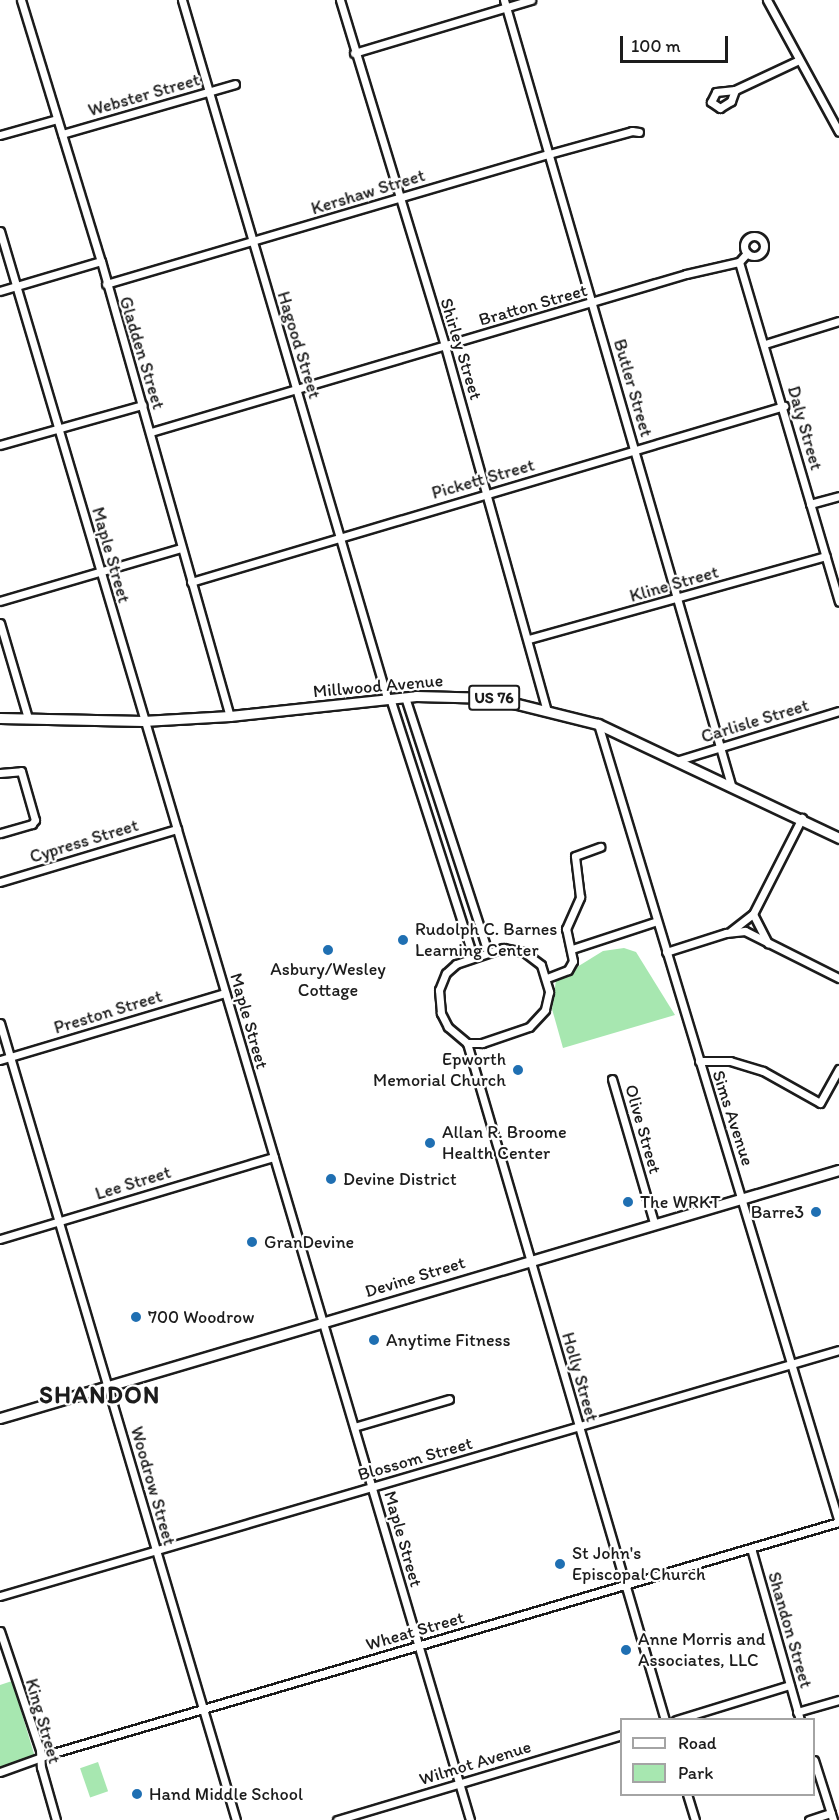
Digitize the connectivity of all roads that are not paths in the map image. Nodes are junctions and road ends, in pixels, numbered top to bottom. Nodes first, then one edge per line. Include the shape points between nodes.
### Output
1 (21, 0) edge
2 (182, 0) edge
3 (340, 0) edge
4 (531, 0) edge
5 (767, 0) edge
6 (505, 4) edge
7 (354, 53) junction
8 (797, 61) junction
9 (235, 84) dead end
10 (735, 90) dead end
11 (210, 91) junction
12 (57, 119) junction
13 (639, 132) dead end
14 (839, 132) edge
15 (62, 134) junction
16 (0, 135) edge
17 (549, 154) junction
18 (399, 198) junction
19 (0, 231) edge
20 (252, 243) junction
21 (747, 253) dead end
22 (101, 261) junction
23 (739, 262) junction
24 (106, 284) junction
25 (16, 286) junction
26 (0, 291) edge
27 (592, 303) junction
28 (839, 321) edge
29 (765, 344) junction
30 (445, 346) junction
31 (297, 388) junction
32 (142, 405) junction
33 (784, 406) junction
34 (58, 428) junction
35 (151, 432) junction
36 (0, 445) edge
37 (635, 449) junction
38 (488, 494) junction
39 (839, 496) edge
40 (810, 504) junction
41 (338, 537) junction
42 (181, 548) junction
43 (826, 556) junction
44 (101, 571) junction
45 (191, 582) junction
46 (678, 598) junction
47 (0, 601) edge
48 (839, 602) edge
49 (0, 623) edge
50 (529, 639) junction
51 (405, 697) junction
52 (388, 698) junction
53 (546, 708) junction
54 (839, 711) edge
55 (230, 716) junction
56 (0, 718) edge
57 (28, 718) junction
58 (143, 721) junction
59 (598, 724) junction
60 (721, 748) junction
61 (679, 760) junction
62 (0, 773) edge
63 (731, 785) junction
64 (802, 818) junction
65 (177, 829) junction
66 (0, 833) edge
67 (839, 838) edge
68 (600, 847) dead end
69 (0, 882) edge
70 (753, 914) junction
71 (657, 921) junction
72 (726, 933) junction
73 (768, 943) junction
74 (572, 949) junction
75 (488, 952) junction
76 (666, 952) junction
77 (473, 957) junction
78 (547, 978) junction
79 (839, 978) edge
80 (225, 993) junction
81 (0, 1023) edge
82 (466, 1043) junction
83 (10, 1057) junction
84 (0, 1060) edge
85 (699, 1061) junction
86 (839, 1069) edge
87 (612, 1079) dead end
88 (274, 1157) junction
89 (839, 1170) edge
90 (743, 1198) junction
91 (59, 1221) junction
92 (654, 1223) junction
93 (0, 1239) edge
94 (530, 1260) junction
95 (323, 1322) junction
96 (839, 1350) edge
97 (794, 1363) junction
98 (108, 1386) junction
99 (449, 1399) dead end
100 (0, 1418) edge
101 (578, 1426) junction
102 (354, 1427) junction
103 (372, 1487) junction
104 (839, 1522) edge
105 (751, 1548) junction
106 (156, 1550) junction
107 (626, 1584) junction
108 (0, 1596) edge
109 (0, 1630) edge
110 (419, 1646) junction
111 (790, 1685) junction
112 (839, 1700) edge
113 (201, 1710) junction
114 (799, 1716) edge
115 (665, 1718) edge
116 (679, 1718) edge
117 (620, 1735) edge
118 (40, 1759) junction
119 (815, 1766) edge
120 (0, 1772) edge
121 (460, 1784) junction
122 (688, 1796) edge
123 (832, 1817) edge
124 (56, 1820) edge
125 (236, 1820) edge
126 (337, 1820) edge
127 (470, 1820) edge
128 (695, 1820) edge
129 (809, 1820) edge

1 - 12 street, Gladden Street
2 - 11 street, Hagood Street
3 - 7 street, Shirley Street
4 - 6 street
5 - 8 street
6 - 7 street
6 - 17 street, Butler Street
7 - 18 street, Shirley Street
8 - 10 street
8 - 14 street
9 - 11 street, Webster Street
11 - 15 street, Webster Street
11 - 20 street, Hagood Street
12 - 15 street, Gladden Street
12 - 16 street
13 - 17 street, Kershaw Street
15 - 22 street, Gladden Street
17 - 18 street, Kershaw Street
17 - 27 street, Butler Street
18 - 20 street, Kershaw Street
18 - 30 street, Shirley Street
19 - 25 street, Maple Street
20 - 24 street, Kershaw Street
20 - 31 street, Hagood Street
21 - 23 street
22 - 24 street, Gladden Street
22 - 25 street
23 - 27 street, Bratton Street
23 - 29 street, Daly Street
24 - 32 street, Gladden Street
25 - 26 street
25 - 34 street, Maple Street
27 - 30 street, Bratton Street
27 - 37 street, Butler Street
28 - 29 street
29 - 33 street, Daly Street
30 - 31 street, Bratton Street
30 - 38 street, Shirley Street
31 - 35 street, Bratton Street
31 - 41 street, Hagood Street
32 - 34 street
32 - 35 street, Gladden Street
33 - 37 street, Pickett Street
33 - 40 street, Daly Street
34 - 36 street
34 - 44 street, Maple Street
35 - 42 street, Gladden Street
37 - 38 street, Pickett Street
37 - 46 street, Butler Street
38 - 41 street, Pickett Street
38 - 50 street, Shirley Street
39 - 40 street
40 - 43 street, Daly Street
41 - 45 street, Pickett Street
41 - 52 street, Hagood Street
42 - 44 street
42 - 45 street, Gladden Street
43 - 46 street, Kline Street
43 - 48 street, Daly Street
44 - 47 street
44 - 58 street, Maple Street
45 - 55 street, Gladden Street
46 - 50 street, Kline Street
46 - 60 street, Butler Street
49 - 57 street
50 - 53 street, Shirley Street
51 - 52 main road, Millwood Avenue / US 76
51 - 53 main road, Millwood Avenue / US 76 via 493,698
51 - 75 street
52 - 55 main road, Millwood Avenue / US 76
52 - 77 street, Hagood Street
53 - 59 main road, Millwood Avenue / US 76
54 - 60 street, Carlisle Street
55 - 58 main road, Millwood Avenue / US 76
56 - 57 main road, Millwood Avenue / US 76
57 - 58 main road, Millwood Avenue / US 76
58 - 65 street, Maple Street
59 - 61 main road, Millwood Avenue / US 76
59 - 71 street, Sims Avenue
60 - 61 street, Carlisle Street
60 - 63 street, Butler Street
61 - 63 main road, Millwood Avenue / US 76
62 - 66 street via 21,771 35,820
63 - 64 main road, Millwood Avenue / US 76
64 - 67 main road, Millwood Avenue / US 76
64 - 70 street
65 - 69 street, Cypress Street
65 - 80 street, Maple Street
68 - 74 street via 575,856 580,897 566,928
70 - 72 street
70 - 73 street
71 - 74 street
71 - 76 street, Sims Avenue
72 - 73 street via 745,931
72 - 76 street
73 - 79 street
74 - 78 street via 573,961 568,970
75 - 77 street
75 - 78 street via 503,948 524,952 541,965
76 - 85 street, Sims Avenue
77 - 82 street via 446,973 439,990 441,1013
78 - 82 street via 545,1010 529,1028 483,1043
80 - 83 street, Preston Street
80 - 88 street, Maple Street
81 - 83 street, Woodrow Street
82 - 94 street, Holly Street
83 - 84 street, Preston Street
83 - 91 street, Woodrow Street
85 - 86 street via 730,1061 763,1071 820,1103
85 - 90 street, Sims Avenue
87 - 92 street, Olive Street
88 - 91 street, Lee Street
88 - 95 street, Maple Street
89 - 90 main road, Devine Street
90 - 92 main road, Devine Street
90 - 97 street, Sims Avenue
91 - 93 street, Lee Street
91 - 98 street, Woodrow Street
92 - 94 main road, Devine Street
94 - 95 main road, Devine Street
94 - 101 street, Holly Street
95 - 98 main road, Devine Street
95 - 102 street, Maple Street
96 - 97 street, Blossom Street
97 - 101 street, Blossom Street
97 - 104 street, Sims Avenue
98 - 100 main road, Devine Street
98 - 106 street, Woodrow Street
99 - 102 street
101 - 103 street, Blossom Street
101 - 107 street, Holly Street
102 - 103 street, Maple Street
103 - 106 street, Blossom Street
103 - 110 street, Maple Street
104 - 105 street, Wheat Street
105 - 107 street, Wheat Street
105 - 111 street, Shandon Street
106 - 108 street, Blossom Street
106 - 113 street, Woodrow Street
107 - 110 street, Wheat Street
107 - 115 street, Holly Street
109 - 118 street, King Street
110 - 113 street, Wheat Street
110 - 121 street, Maple Street
111 - 114 street, Shandon Street
111 - 116 street
112 - 114 street
113 - 118 street, Wheat Street
113 - 125 street, Woodrow Street
117 - 121 street, Wilmot Avenue
118 - 120 street, Wheat Street
118 - 124 street, King Street
119 - 123 street
121 - 126 street, Wilmot Avenue
121 - 127 street, Maple Street
122 - 128 street
123 - 129 street

